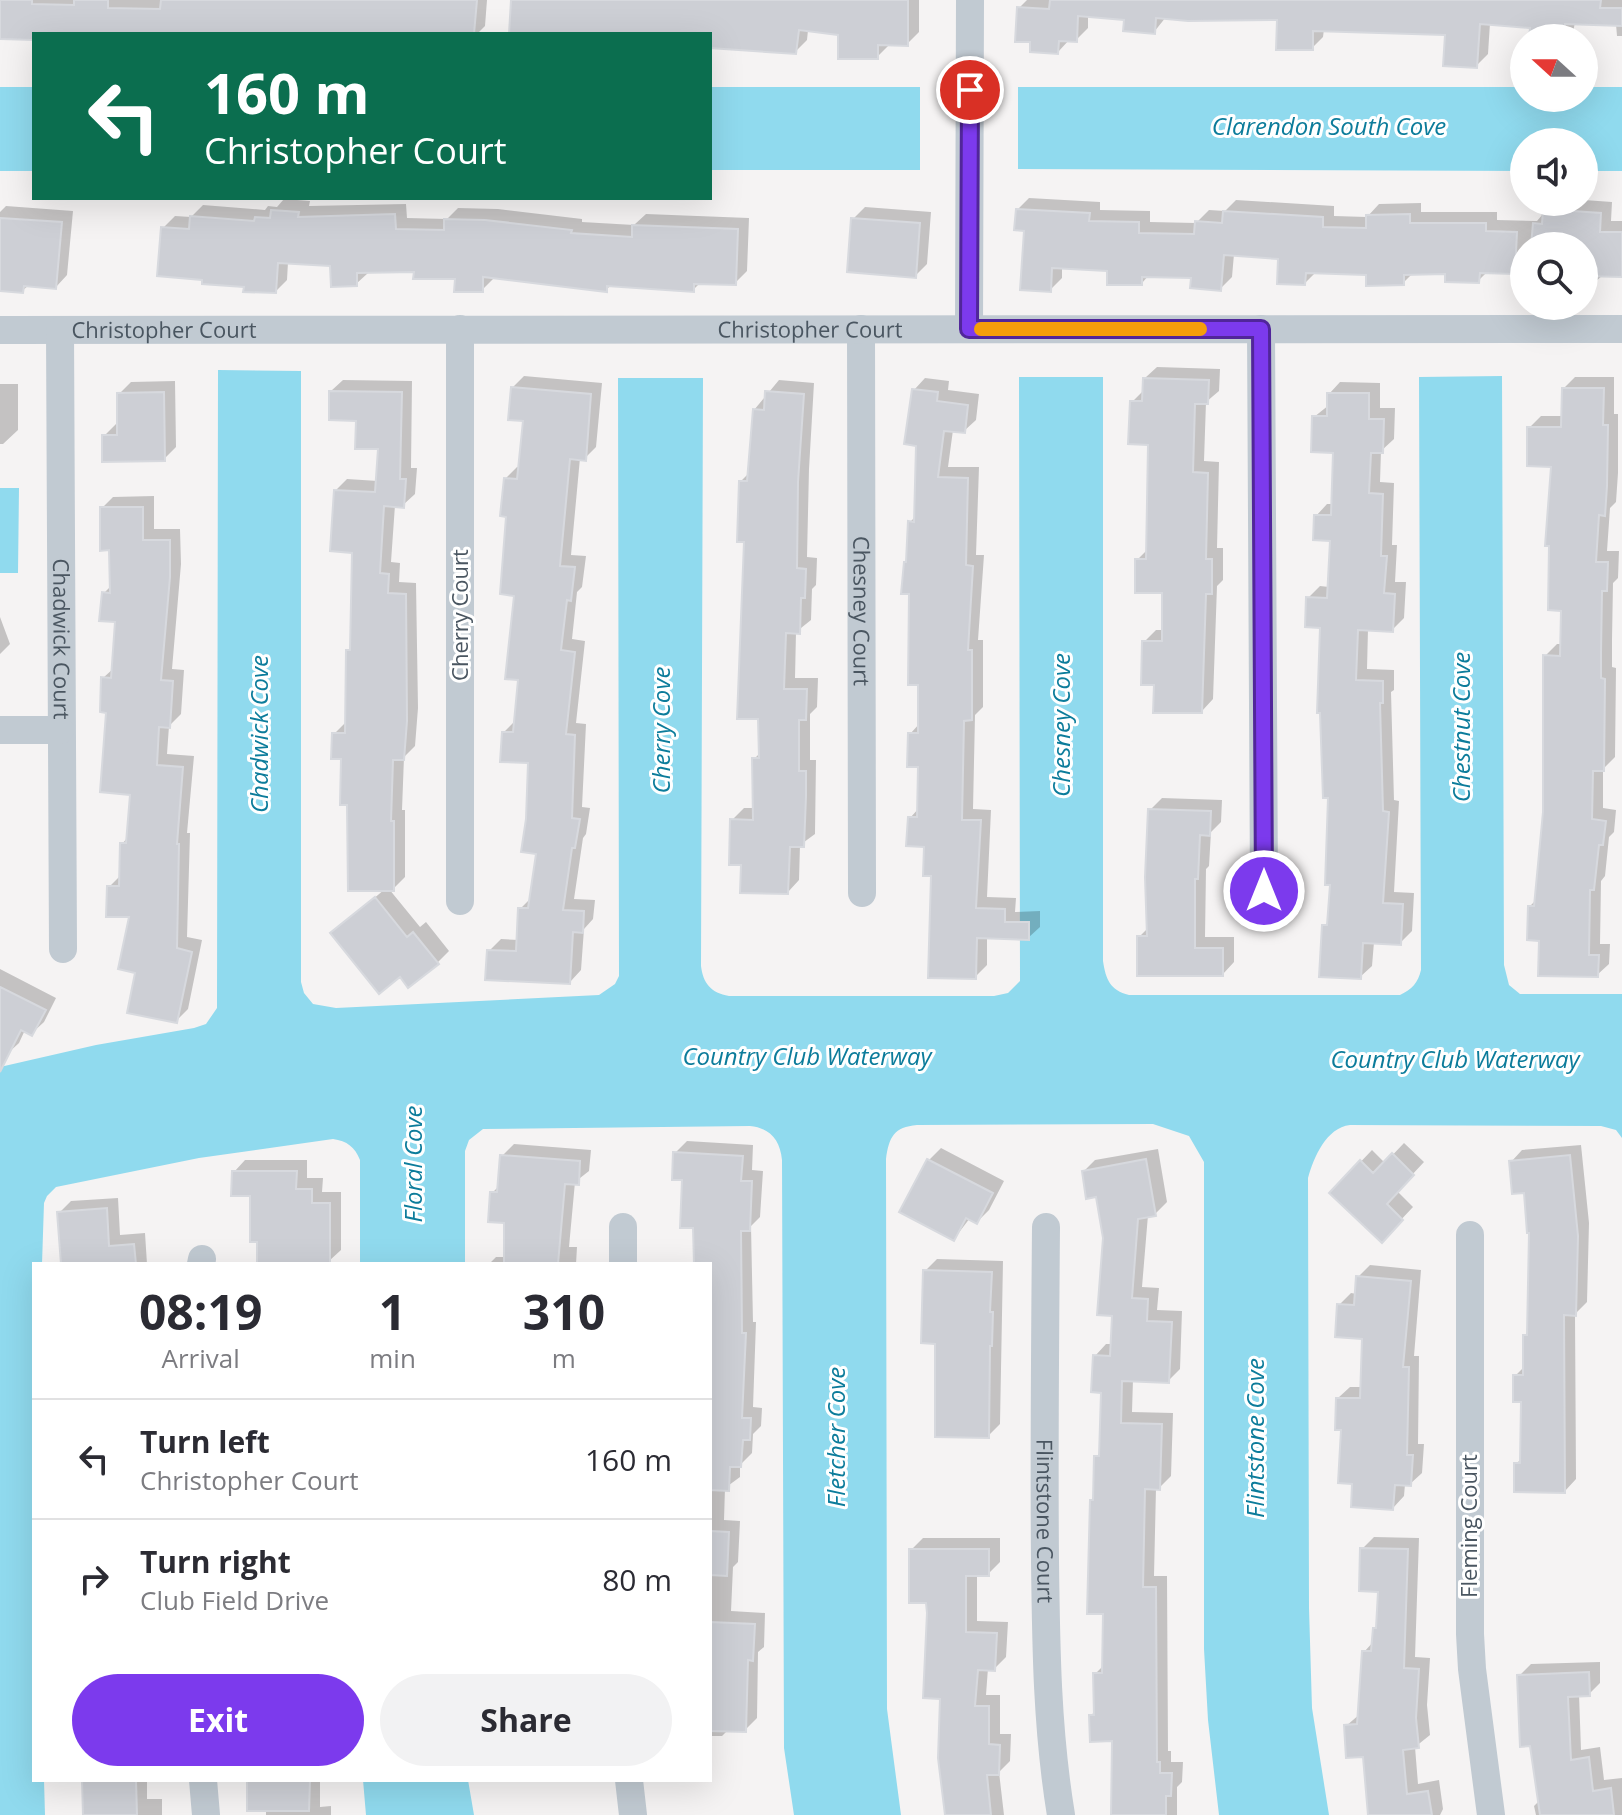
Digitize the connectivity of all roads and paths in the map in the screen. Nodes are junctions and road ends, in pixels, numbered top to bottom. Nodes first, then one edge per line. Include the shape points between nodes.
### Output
1 (970, 0) edge
2 (460, 329) junction
3 (861, 329) junction
4 (969, 329) junction
5 (1261, 329) junction
6 (1622, 329) edge
7 (0, 330) edge
8 (60, 331) junction
9 (0, 730) edge
10 (60, 730) junction
11 (1264, 891) dead end
12 (862, 893) dead end
13 (460, 901) dead end
14 (63, 949) dead end
15 (623, 1227) dead end
16 (1046, 1227) dead end
17 (1470, 1235) dead end
18 (623, 1262) edge
19 (203, 1782) edge
20 (629, 1782) edge
21 (206, 1815) edge
22 (633, 1815) edge
23 (1061, 1815) edge
24 (1491, 1815) edge

1 - 4 street
2 - 3 street, Christopher Court
2 - 8 street, Christopher Court
2 - 13 street, Cherry Court
3 - 4 street, Christopher Court
3 - 12 street, Chesney Court
4 - 5 street, Christopher Court
5 - 6 street, Christopher Court
5 - 11 street
7 - 8 street, Christopher Court
8 - 10 street, Chadwick Court
9 - 10 street
10 - 14 street, Chadwick Court
15 - 18 street
16 - 23 street, Flintstone Court via 1047,1700
17 - 24 street, Fleming Court via 1470,1634
19 - 21 street
20 - 22 street

